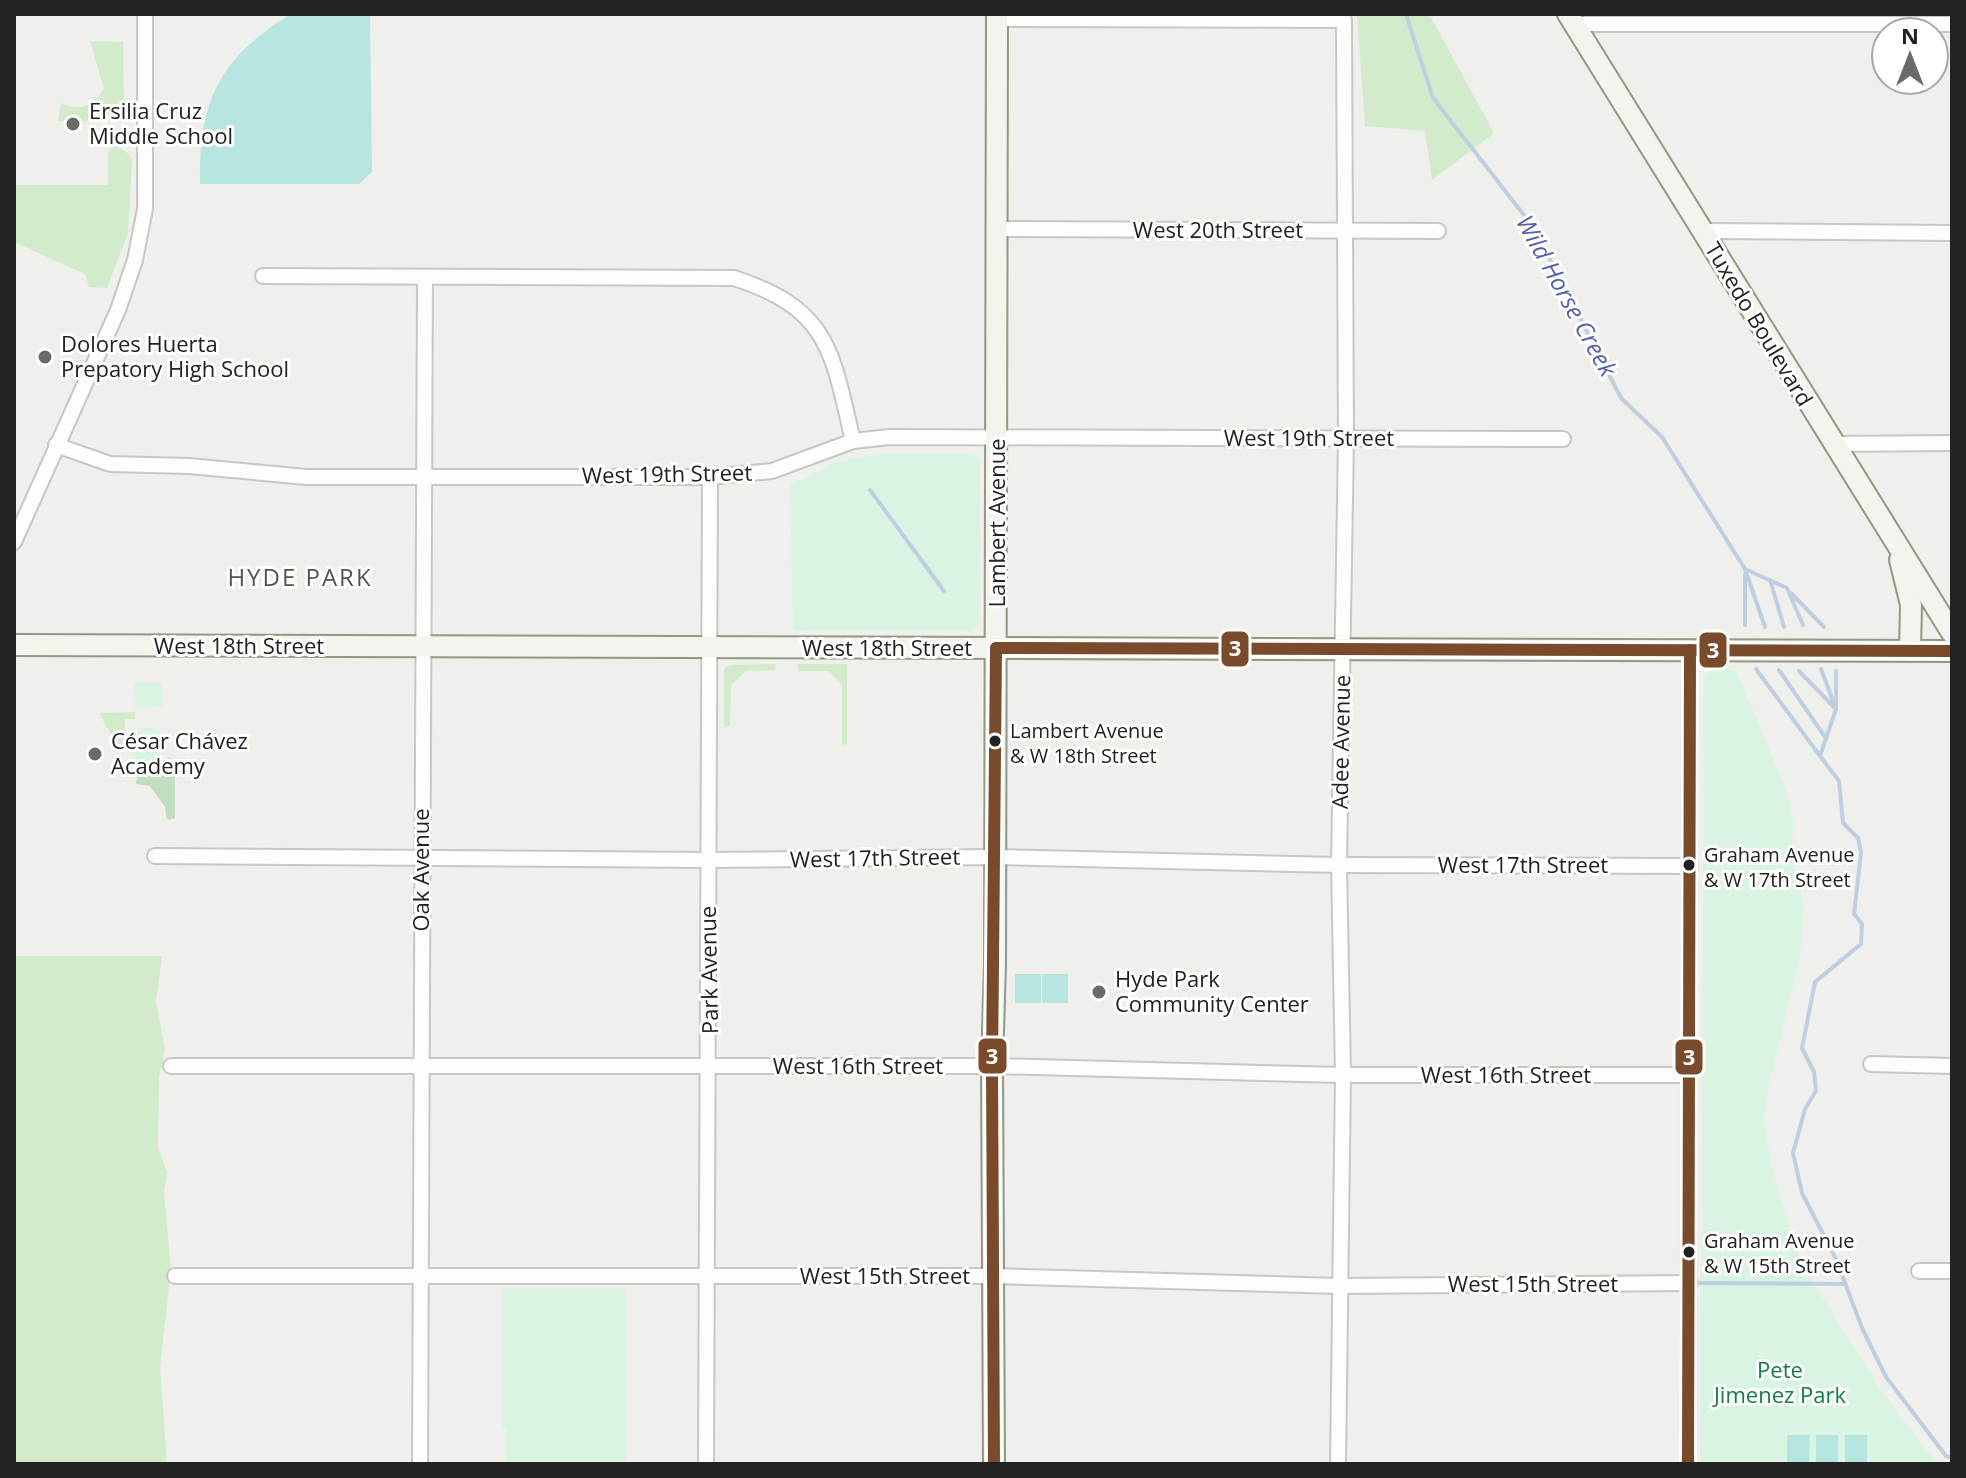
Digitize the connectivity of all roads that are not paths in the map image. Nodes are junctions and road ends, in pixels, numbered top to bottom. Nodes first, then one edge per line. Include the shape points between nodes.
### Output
1 (145, 14) edge
2 (997, 16) edge
3 (1571, 19) edge
4 (1687, 19) edge
5 (1952, 24) edge
6 (998, 229) junction
7 (1347, 230) junction
8 (1438, 231) dead end
9 (1703, 231) junction
10 (1952, 233) edge
11 (263, 276) dead end
12 (425, 277) junction
13 (997, 437) junction
14 (1346, 438) junction
15 (1563, 439) dead end
16 (853, 441) junction
17 (1952, 443) edge
18 (1832, 444) junction
19 (56, 445) junction
20 (422, 477) junction
21 (710, 477) junction
22 (14, 542) edge
23 (1895, 545) junction
24 (1952, 633) edge
25 (14, 645) edge
26 (423, 646) junction
27 (710, 647) junction
28 (996, 648) junction
29 (1343, 649) junction
30 (1690, 650) junction
31 (1910, 651) junction
32 (1952, 651) edge
33 (155, 856) dead end
34 (421, 857) junction
35 (996, 857) junction
36 (707, 860) junction
37 (1339, 865) junction
38 (1690, 866) junction
39 (1871, 1064) dead end
40 (171, 1066) dead end
41 (992, 1066) junction
42 (1952, 1066) edge
43 (421, 1067) junction
44 (710, 1067) junction
45 (1343, 1075) junction
46 (1690, 1075) junction
47 (1919, 1271) dead end
48 (1952, 1271) edge
49 (175, 1276) dead end
50 (420, 1276) junction
51 (706, 1276) junction
52 (993, 1276) junction
53 (1690, 1283) junction
54 (1339, 1286) junction
55 (420, 1464) edge
56 (706, 1464) edge
57 (994, 1464) edge
58 (1338, 1464) edge
59 (1688, 1464) edge

1 - 19 street via 145,209 135,260 118,310
2 - 6 street, Lambert Avenue
2 - 7 street, Adee Avenue via 1344,20
3 - 4 street
3 - 9 street, Tuxedo Boulevard
4 - 5 street
6 - 7 street, West 20th Street
6 - 13 street, Lambert Avenue
7 - 8 street, West 20th Street
7 - 14 street, Adee Avenue
9 - 10 street
9 - 18 street, Tuxedo Boulevard
11 - 12 street
12 - 16 street via 734,278 771,290 804,312 832,351
12 - 20 street, Oak Avenue
13 - 14 street, West 19th Street
13 - 16 street, West 19th Street
13 - 28 street, Lambert Avenue
14 - 15 street, West 19th Street
14 - 29 street, Adee Avenue
16 - 21 street, West 19th Street via 772,471
17 - 18 street
18 - 23 street, Tuxedo Boulevard
19 - 20 street, West 19th Street via 110,464 306,477
19 - 22 street
20 - 21 street, West 19th Street
20 - 26 street, Oak Avenue
21 - 27 street, Park Avenue
23 - 24 street, Tuxedo Boulevard
23 - 31 street via 1909,595
25 - 26 street, West 18th Street
26 - 27 street, West 18th Street
26 - 34 street, Oak Avenue
27 - 28 street, West 18th Street
27 - 36 street, Park Avenue
28 - 29 street, West 18th Street
28 - 35 street, Lambert Avenue
29 - 30 street, West 18th Street
29 - 37 street, Adee Avenue
30 - 31 street, West 18th Street
30 - 38 street
31 - 32 street, West 18th Street
33 - 34 street, West 17th Street
34 - 36 street, West 17th Street
34 - 43 street, Oak Avenue
35 - 36 street, West 17th Street
35 - 37 street, West 17th Street
35 - 41 street, Lambert Avenue
36 - 44 street, Park Avenue
37 - 38 street, West 17th Street
37 - 45 street, Adee Avenue
38 - 46 street
39 - 42 street
40 - 43 street, West 16th Street
41 - 44 street, West 16th Street
41 - 45 street, West 16th Street
41 - 52 street, Lambert Avenue
43 - 44 street, West 16th Street
43 - 50 street, Oak Avenue
44 - 51 street, Park Avenue
45 - 46 street, West 16th Street
45 - 54 street, Adee Avenue
46 - 53 street
47 - 48 street
49 - 50 street, West 15th Street
50 - 51 street, West 15th Street
50 - 55 street, Oak Avenue
51 - 52 street, West 15th Street
51 - 56 street, Park Avenue
52 - 54 street, West 15th Street
52 - 57 street, Lambert Avenue
53 - 54 street, West 15th Street
53 - 59 street
54 - 58 street, Adee Avenue

